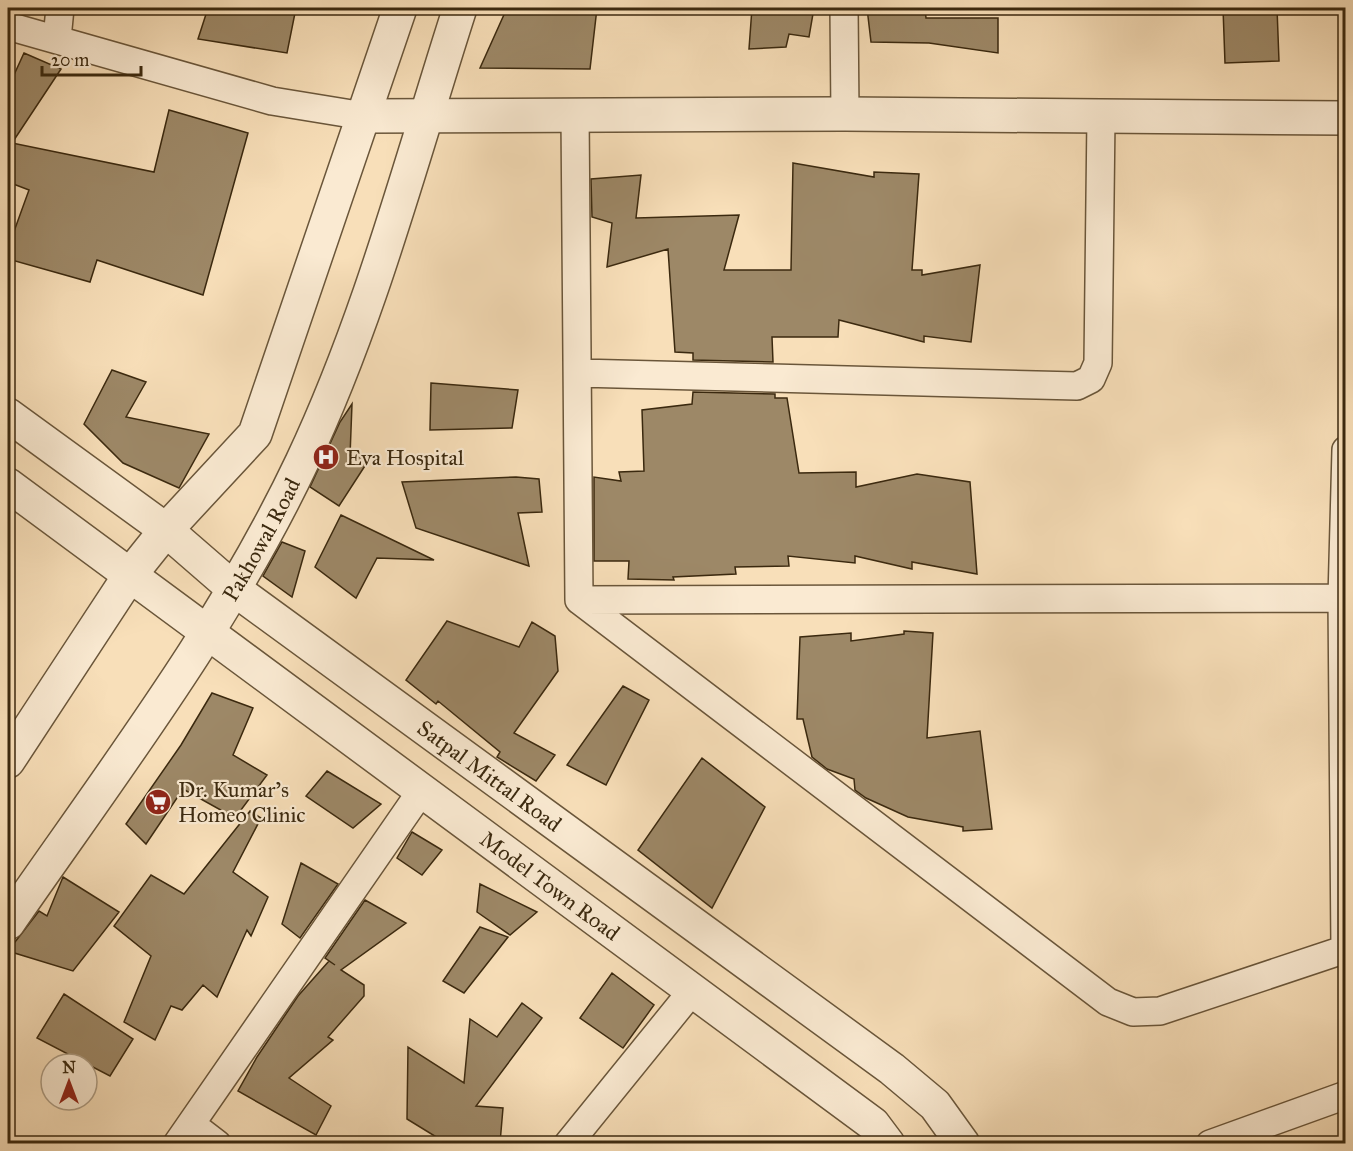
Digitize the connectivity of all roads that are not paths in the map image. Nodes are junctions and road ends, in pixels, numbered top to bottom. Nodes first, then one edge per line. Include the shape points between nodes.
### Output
1 (60, 8) edge
2 (400, 8) edge
3 (460, 8) edge
4 (844, 8) edge
5 (8, 26) edge
6 (57, 39) junction
7 (575, 114) junction
8 (845, 114) junction
9 (425, 115) junction
10 (364, 116) junction
11 (1101, 117) junction
12 (1346, 118) edge
13 (579, 373) junction
14 (8, 415) edge
15 (1346, 450) edge
16 (8, 485) edge
17 (166, 530) junction
18 (130, 575) junction
19 (234, 588) junction
20 (1342, 598) junction
21 (579, 600) junction
22 (208, 631) junction
23 (8, 761) edge
24 (423, 790) junction
25 (8, 923) edge
26 (1345, 949) edge
27 (692, 992) junction
28 (1346, 1095) edge
29 (184, 1134) edge
30 (217, 1143) edge
31 (568, 1143) edge
32 (888, 1143) edge
33 (963, 1143) edge
34 (1209, 1143) edge

1 - 6 street
2 - 10 street
3 - 9 street, Pakhowal Road
4 - 8 street
5 - 6 street
6 - 10 street via 272,100
7 - 8 street
7 - 9 street
7 - 13 street
8 - 11 street
9 - 10 street
9 - 19 street, Pakhowal Road via 359,329 302,463
10 - 17 street via 255,434
11 - 12 street
11 - 13 street via 1098,363 1091,379 1077,386
13 - 21 street
14 - 17 street, Satpal Mittal Road
15 - 20 street
16 - 18 street
17 - 18 street
17 - 19 street, Satpal Mittal Road
18 - 22 street, Model Town Road
18 - 23 street
19 - 22 street, Pakhowal Road
19 - 33 street, Satpal Mittal Road via 892,1070 934,1105
20 - 21 street
20 - 26 street
21 - 26 street via 1108,1002 1133,1012 1160,1011
22 - 24 street, Model Town Road
22 - 25 street, Pakhowal Road
24 - 27 street, Model Town Road
24 - 29 street
27 - 31 street
27 - 32 street, Model Town Road via 873,1124
28 - 34 street
29 - 30 street

